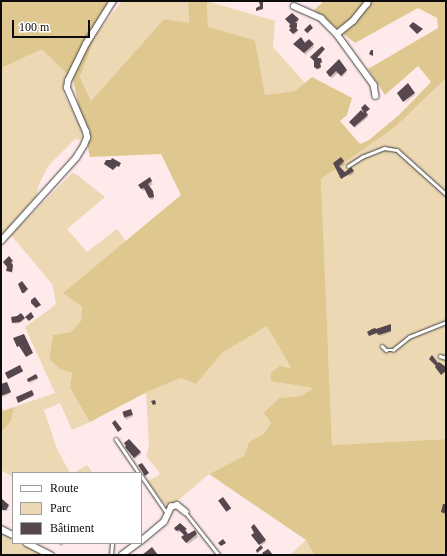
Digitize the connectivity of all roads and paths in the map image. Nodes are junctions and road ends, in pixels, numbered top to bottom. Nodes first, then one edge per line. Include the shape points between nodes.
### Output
1 (113, 1) edge
2 (368, 1) edge
3 (294, 6) dead end
4 (337, 34) junction
5 (376, 96) dead end
6 (348, 166) dead end
7 (446, 194) edge
8 (1, 241) edge
9 (446, 322) edge
10 (382, 346) dead end
11 (440, 356) dead end
12 (446, 358) edge
13 (116, 439) dead end
14 (139, 472) edge
15 (142, 477) edge
16 (186, 512) joint
17 (168, 514) junction
18 (1, 529) edge
19 (12, 535) edge
20 (142, 540) edge
21 (30, 544) edge
22 (112, 544) edge
23 (137, 544) edge
24 (51, 555) edge
25 (111, 555) edge
26 (122, 555) edge
27 (219, 555) edge

1 - 8 street via 86,44 68,81 67,88 86,132 84,145 76,158
2 - 4 street via 353,21
3 - 4 street via 321,18
4 - 5 street via 374,84
6 - 7 lane via 384,148 397,150
9 - 10 lane via 409,337 393,350 386,350
11 - 12 lane
13 - 14 lane
15 - 17 lane
16 - 17 street via 177,505 171,507
16 - 27 lane
17 - 20 street via 161,525
18 - 19 street
21 - 24 street
22 - 25 lane
23 - 26 street

